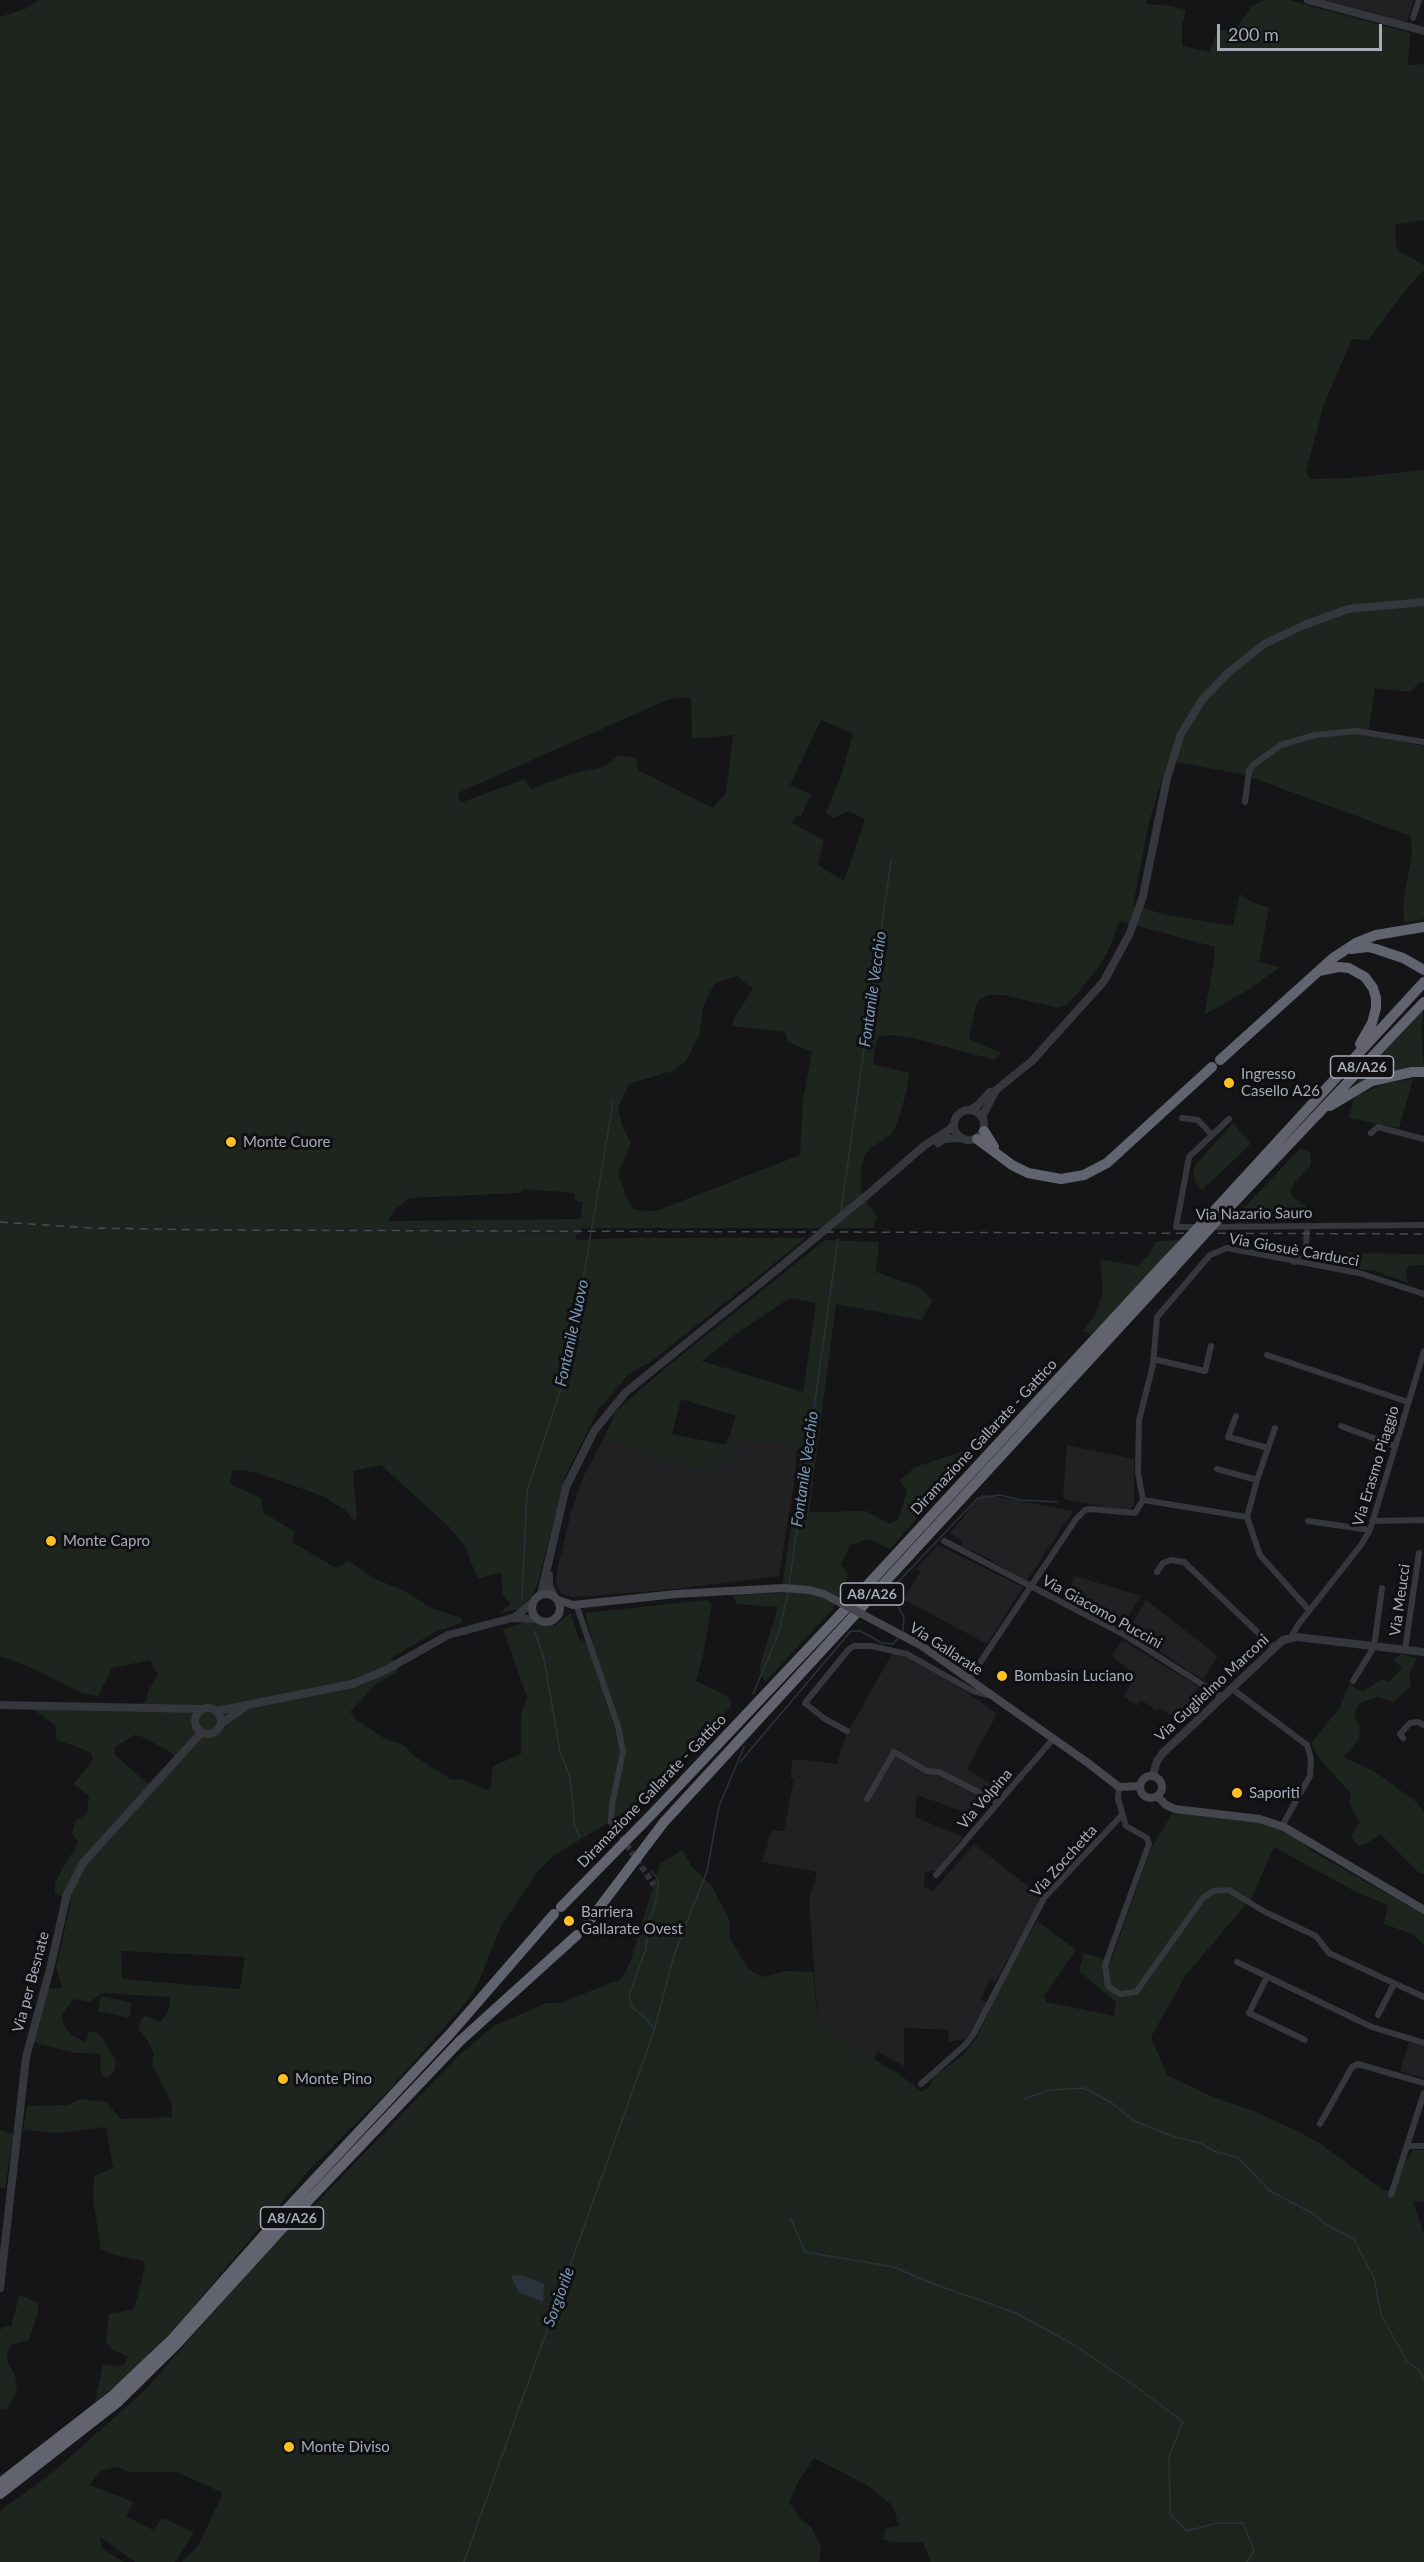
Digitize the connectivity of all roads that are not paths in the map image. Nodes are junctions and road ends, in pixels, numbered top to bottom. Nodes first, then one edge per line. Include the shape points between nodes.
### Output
1 (1308, 0) edge
2 (1419, 0) edge
3 (1413, 18) dead end
4 (1424, 31) edge
5 (1424, 602) edge
6 (1424, 742) edge
7 (1245, 802) dead end
8 (1424, 927) edge
9 (1346, 950) junction
10 (1424, 970) edge
11 (1316, 972) junction
12 (1424, 982) edge
13 (1424, 1002) edge
14 (1049, 1042) junction
15 (1424, 1072) edge
16 (970, 1110) junction
17 (982, 1117) junction
18 (1182, 1119) dead end
19 (1229, 1119) dead end
20 (954, 1124) junction
21 (1296, 1128) junction
22 (1371, 1133) dead end
23 (980, 1135) junction
24 (1212, 1135) junction
25 (960, 1138) junction
26 (1424, 1139) edge
27 (890, 1176) junction
28 (1424, 1225) edge
29 (1307, 1226) junction
30 (1294, 1262) junction
31 (1168, 1267) junction
32 (1424, 1294) edge
33 (1211, 1346) dead end
34 (1424, 1351) edge
35 (1267, 1354) dead end
36 (1153, 1359) junction
37 (1408, 1402) junction
38 (1236, 1416) dead end
39 (1341, 1426) dead end
40 (1275, 1428) dead end
41 (1395, 1446) junction
42 (1268, 1448) junction
43 (1217, 1469) dead end
44 (1257, 1480) junction
45 (1143, 1500) junction
46 (1247, 1517) junction
47 (1424, 1520) edge
48 (1308, 1521) dead end
49 (1372, 1521) junction
50 (1370, 1530) junction
51 (944, 1541) dead end
52 (1419, 1553) dead end
53 (548, 1570) junction
54 (1157, 1572) dead end
55 (1030, 1586) junction
56 (1382, 1588) dead end
57 (541, 1594) junction
58 (556, 1598) junction
59 (532, 1603) junction
60 (574, 1605) junction
61 (1309, 1610) junction
62 (558, 1616) junction
63 (515, 1617) junction
64 (536, 1619) junction
65 (1291, 1637) junction
66 (1374, 1647) junction
67 (1274, 1648) junction
68 (1405, 1650) junction
69 (1424, 1652) edge
70 (969, 1679) junction
71 (1353, 1681) dead end
72 (1231, 1689) junction
73 (1222, 1697) junction
74 (996, 1698) junction
75 (0, 1705) edge
76 (247, 1706) junction
77 (202, 1709) junction
78 (176, 1710) junction
79 (218, 1711) junction
80 (195, 1720) junction
81 (222, 1723) junction
82 (1424, 1725) edge
83 (847, 1731) dead end
84 (201, 1733) junction
85 (1403, 1738) dead end
86 (1053, 1739) junction
87 (1153, 1775) junction
88 (1140, 1786) junction
89 (1119, 1787) junction
90 (1157, 1796) junction
91 (867, 1799) dead end
92 (998, 1802) junction
93 (1122, 1815) junction
94 (611, 1822) tunnel mouth
95 (1282, 1826) junction
96 (936, 1875) dead end
97 (1424, 1910) edge
98 (1237, 1962) dead end
99 (1267, 1977) junction
100 (1394, 1984) junction
101 (1424, 1997) edge
102 (1378, 2015) dead end
103 (1305, 2040) dead end
104 (1424, 2043) edge
105 (1424, 2083) edge
106 (921, 2084) dead end
107 (1424, 2093) edge
108 (1320, 2124) dead end
109 (1409, 2146) junction
110 (1424, 2146) edge
111 (1391, 2195) dead end
112 (1, 2256) edge
113 (0, 2288) edge
114 (0, 2483) edge
115 (0, 2494) edge

1 - 4 street
2 - 3 street
5 - 14 street via 1348,609 1304,625 1264,644 1202,700 1181,734 1167,778 1143,896 1130,933 1104,981
6 - 7 street via 1358,732 1315,735 1281,744 1249,771
8 - 9 highway via 1376,935
9 - 10 highway via 1368,947 1403,958
9 - 11 highway
11 - 21 highway via 1338,967 1358,972 1373,988 1376,1008 1362,1042 1318,1089
11 - 23 highway via 1097,1170 1072,1178 1044,1177 1012,1165
12 - 21 highway, Diramazione Gallarate - Gattico / A8/A26
13 - 21 highway, Diramazione Gallarate - Gattico / A8/A26
14 - 16 street
14 - 17 street via 996,1090
15 - 21 highway via 1372,1081
16 - 17 street
16 - 20 street via 958,1115
17 - 23 street
18 - 24 street via 1198,1120
19 - 24 street, Via Nazario Sauro
20 - 25 street
20 - 27 street
21 - 31 highway, Diramazione Gallarate - Gattico / A8/A26, bridge
22 - 26 street via 1378,1127
23 - 25 street via 968,1140
24 - 29 street, Via Nazario Sauro via 1189,1157 1176,1227
25 - 27 street via 944,1139
27 - 53 street, bridge via 626,1392 594,1431 566,1487
28 - 29 street, Via Nazario Sauro
29 - 30 street via 1306,1246
30 - 32 street, Via Giosuè Carducci via 1359,1273
30 - 36 street, Via Giosuè Carducci via 1227,1248 1210,1255 1157,1317
31 - 114 highway, Diramazione Gallarate - Gattico / A8/A26 via 558,1910 173,2338 112,2396
31 - 115 highway, Diramazione Gallarate - Gattico / A8/A26 via 664,1822 581,1932 460,2041 118,2402
33 - 36 street via 1205,1371
34 - 37 street, Via Erasmo Piaggio
35 - 37 street
36 - 45 street, Via Giosuè Carducci via 1139,1420 1139,1486
37 - 41 street, Via Erasmo Piaggio
38 - 42 street via 1228,1437
39 - 41 street
40 - 42 street
41 - 49 street, Via Erasmo Piaggio
42 - 44 street
43 - 44 street
44 - 46 street
45 - 46 street
45 - 55 street, Via Giacomo Puccini via 1135,1513 1085,1510
46 - 61 street via 1260,1556
47 - 49 street
48 - 50 street
49 - 50 street, Via Erasmo Piaggio
50 - 61 street, Via Erasmo Piaggio
51 - 55 street, Via Giacomo Puccini
52 - 68 street, Via Meucci
53 - 57 street
53 - 58 street via 549,1585
54 - 67 street via 1171,1560 1184,1562
55 - 70 street, Via Giacomo Puccini
55 - 73 street, Via Giacomo Puccini via 1123,1634
56 - 66 street
57 - 58 main road
57 - 59 main road
58 - 60 main road, Via Gallarate
58 - 62 main road via 560,1606
59 - 63 street
59 - 64 main road
60 - 62 main road
60 - 70 main road, Via Gallarate, bridge via 676,1594 795,1588 824,1594 921,1646
60 - 94 street via 624,1752
61 - 65 street, Via Erasmo Piaggio
62 - 64 main road via 547,1622
63 - 64 street
63 - 76 street via 448,1635 352,1684
65 - 66 street, Via Guglielmo Marconi
65 - 67 street, Via Guglielmo Marconi
66 - 68 street, Via Guglielmo Marconi
66 - 71 street
67 - 72 street, Via Guglielmo Marconi
68 - 69 street, Via Guglielmo Marconi
70 - 74 main road, Via Gallarate
72 - 73 street, Via Guglielmo Marconi
72 - 95 street via 1307,1745 1310,1776
73 - 87 street, Via Guglielmo Marconi via 1162,1753
74 - 83 street via 972,1690 907,1654 854,1646 805,1702
74 - 86 main road, Via Gallarate
75 - 78 street
76 - 79 street
76 - 81 street
77 - 78 street
77 - 79 street
77 - 80 street
78 - 80 street
79 - 81 street
80 - 84 street
81 - 84 street via 214,1733
82 - 85 street via 1410,1723 1400,1734
84 - 112 street, Via per Besnate via 83,1863 67,1894 30,2036
86 - 89 main road, Via Gallarate
86 - 92 street, Via Volpina
87 - 88 main road via 1144,1778
87 - 90 main road via 1162,1784
88 - 89 main road
88 - 90 main road via 1147,1798
89 - 93 street
90 - 95 main road via 1175,1809 1260,1819
91 - 92 street via 894,1752
92 - 96 street, Via Volpina
93 - 100 street via 1126,1826 1147,1838 1149,1844 1105,1965 1108,1986 1113,1990 1120,1994 1136,1992 1203,1898 1221,1890 1230,1890 1316,1936 1329,1953
93 - 106 street, Via Zocchetta via 1044,1898 970,2039
95 - 97 main road
98 - 99 street
99 - 103 street via 1249,2013
99 - 104 street via 1372,2027
100 - 101 street
100 - 102 street
105 - 108 street via 1358,2064 1352,2067
107 - 109 street
109 - 110 street
109 - 111 street
112 - 113 street, Via per Besnate

